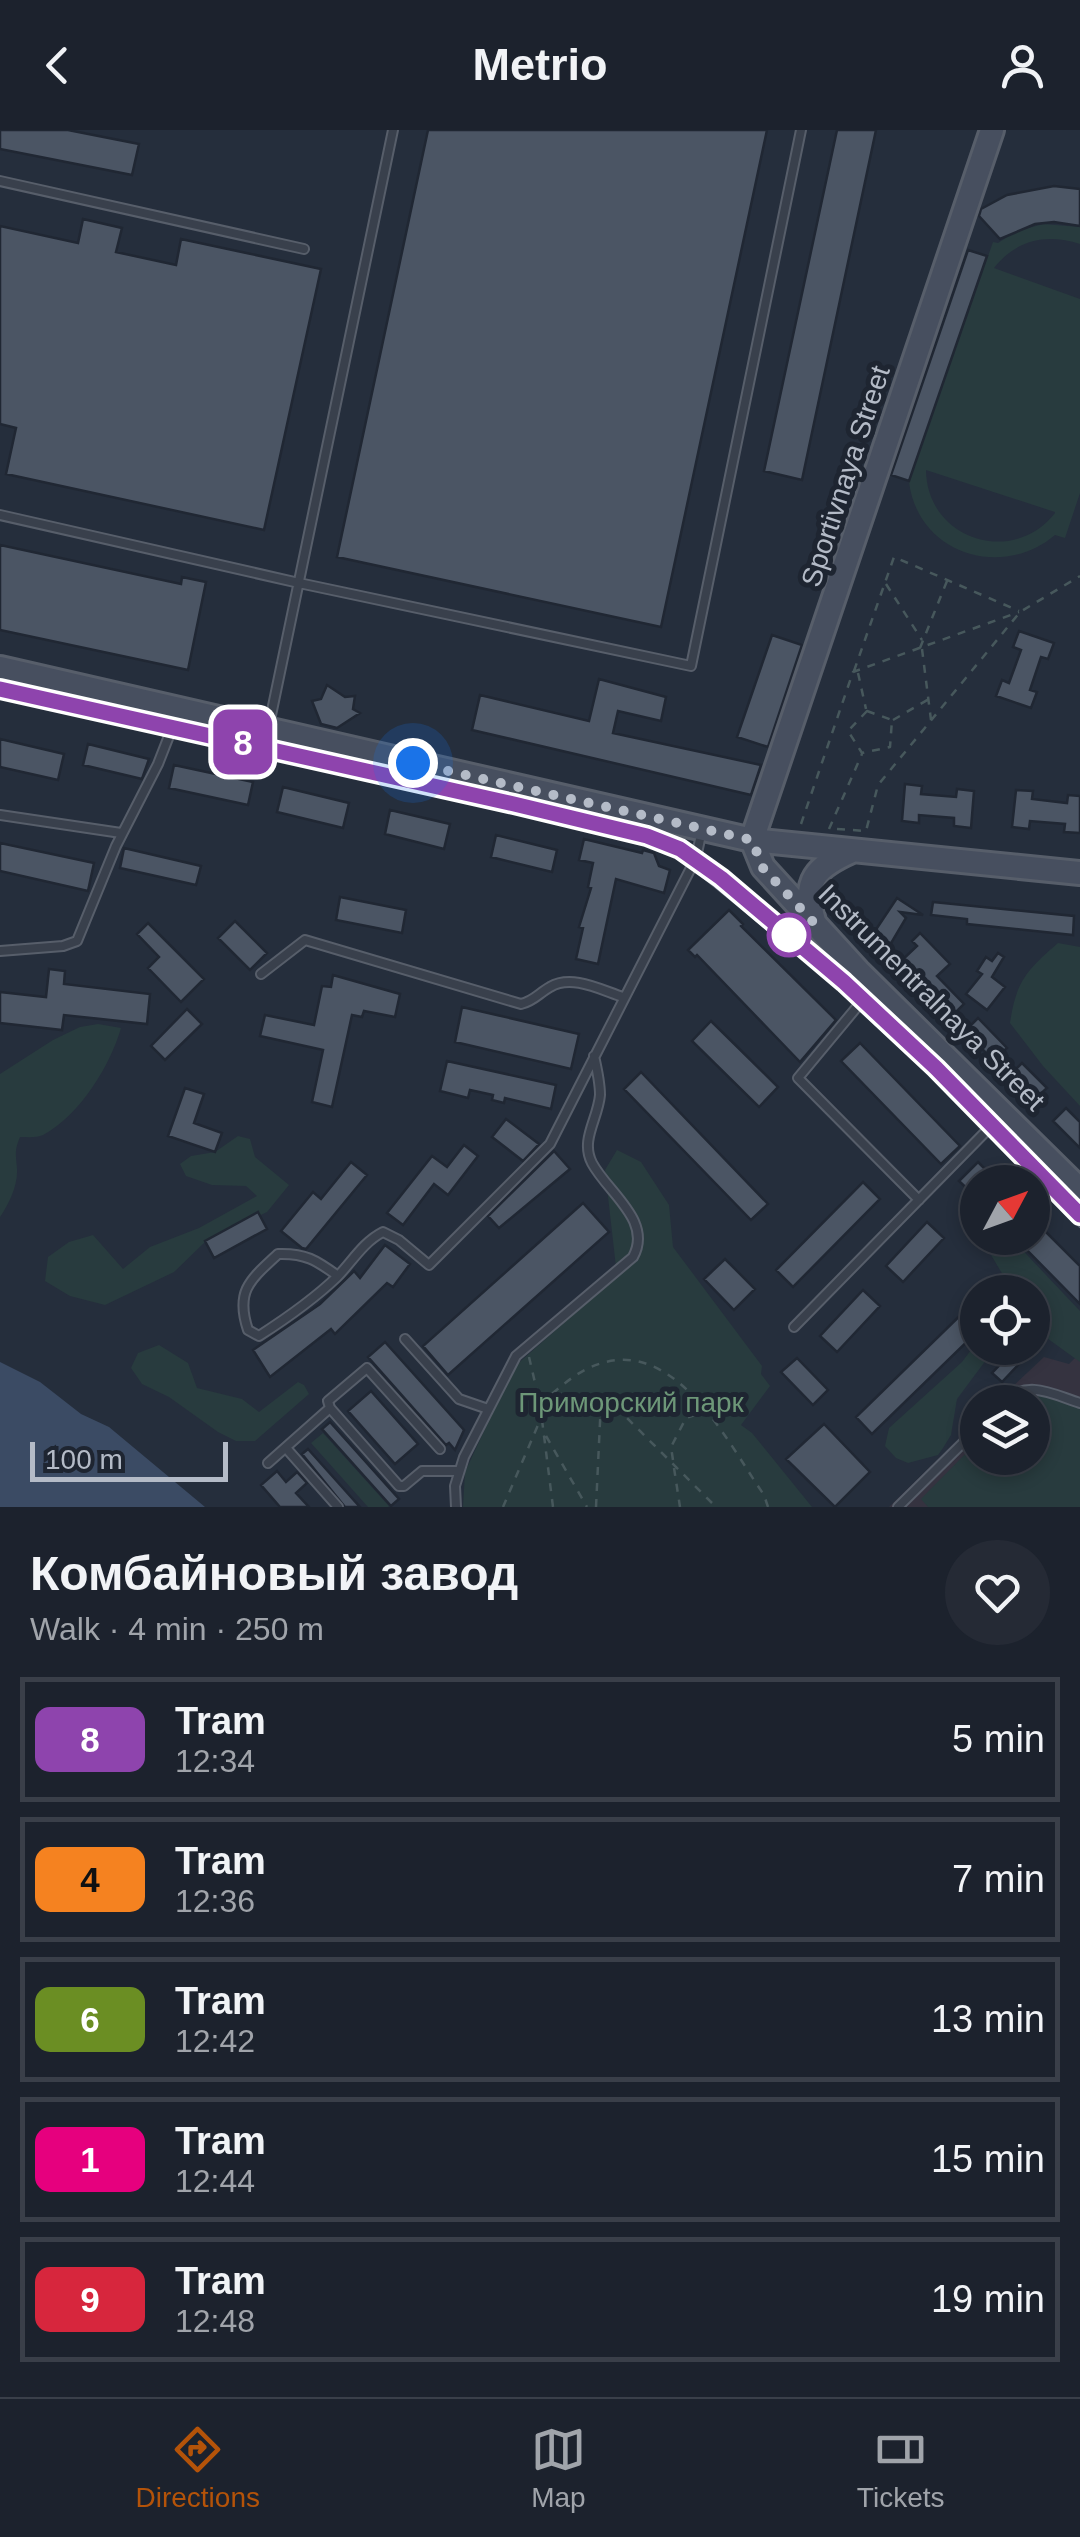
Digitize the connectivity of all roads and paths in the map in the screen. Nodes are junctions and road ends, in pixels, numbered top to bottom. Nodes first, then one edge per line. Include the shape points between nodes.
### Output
1 (393, 130) edge
2 (802, 130) edge
3 (992, 130) edge
4 (0, 182) edge
5 (304, 249) dead end
6 (0, 515) edge
7 (1080, 576) edge
8 (948, 580) junction
9 (886, 582) junction
10 (299, 583) junction
11 (1020, 612) junction
12 (922, 646) junction
13 (0, 668) edge
14 (855, 672) junction
15 (929, 699) junction
16 (180, 709) junction
17 (867, 710) junction
18 (892, 720) junction
19 (932, 720) junction
20 (268, 730) junction
21 (862, 753) junction
22 (0, 815) edge
23 (702, 830) junction
24 (121, 834) junction
25 (752, 840) junction
26 (784, 843) junction
27 (856, 850) junction
28 (1080, 873) edge
29 (815, 924) junction
30 (0, 951) edge
31 (261, 974) dead end
32 (873, 987) junction
33 (623, 998) junction
34 (594, 1056) junction
35 (1004, 1113) junction
36 (1080, 1190) edge
37 (919, 1200) junction
38 (338, 1276) junction
39 (794, 1327) dead end
40 (404, 1338) dead end
41 (526, 1346) junction
42 (553, 1394) junction
43 (1050, 1394) edge
44 (602, 1399) junction
45 (1080, 1403) edge
46 (540, 1404) junction
47 (330, 1408) junction
48 (488, 1409) junction
49 (707, 1412) junction
50 (542, 1417) junction
51 (545, 1435) junction
52 (960, 1446) edge
53 (286, 1448) junction
54 (440, 1449) dead end
55 (268, 1463) dead end
56 (674, 1464) junction
57 (460, 1470) junction
58 (338, 1507) edge
59 (456, 1507) edge
60 (504, 1507) edge
61 (553, 1507) edge
62 (587, 1507) edge
63 (596, 1507) edge
64 (680, 1507) edge
65 (716, 1507) edge
66 (768, 1507) edge
67 (898, 1507) edge

1 - 10 lane
2 - 10 lane via 690,666
3 - 25 street, Sportivnaya Street
4 - 5 lane
6 - 10 lane
7 - 11 path
8 - 9 path via 894,557
8 - 11 path
8 - 12 path
9 - 12 path
9 - 14 path
10 - 20 lane
11 - 12 path
11 - 19 path
12 - 14 path
12 - 15 path
13 - 16 street
14 - 17 path
14 - 26 path via 800,827
15 - 18 path
15 - 19 path
16 - 20 street
16 - 24 lane
17 - 18 path
17 - 21 path via 848,730
18 - 21 path via 890,746
19 - 21 path via 878,785 866,831 829,829
20 - 23 street
22 - 24 lane
23 - 25 street
23 - 33 lane via 696,858
24 - 30 lane via 77,941
25 - 26 street
25 - 29 street, Instrumentralnaya Street via 763,868
26 - 27 street
27 - 28 street
27 - 29 street via 811,879
29 - 32 street, Instrumentralnaya Street
31 - 33 lane via 305,940 522,1004 573,981
32 - 35 street, Instrumentralnaya Street
32 - 37 lane via 798,1078
33 - 34 lane
34 - 38 lane via 550,1144 430,1265 382,1232
34 - 41 lane via 600,1099 588,1152 632,1216 640,1246
35 - 36 street, Instrumentralnaya Street
35 - 37 lane
37 - 39 lane
38 - 38 lane via 259,1336 248,1330 244,1290 278,1254 313,1257
40 - 48 lane via 456,1396
41 - 46 path
41 - 48 lane
42 - 44 path
42 - 46 path
42 - 49 path via 592,1366 646,1363 666,1372
43 - 45 lane
44 - 56 path
44 - 63 path
46 - 50 path
47 - 53 lane
47 - 54 lane via 328,1401 366,1368
47 - 57 lane via 400,1486 425,1470
48 - 57 lane
49 - 56 path via 686,1418 671,1448
49 - 66 path
50 - 51 path
50 - 60 path
51 - 61 path
51 - 62 path
52 - 67 lane
53 - 55 lane
53 - 58 lane
56 - 64 path
56 - 65 path
57 - 59 lane

